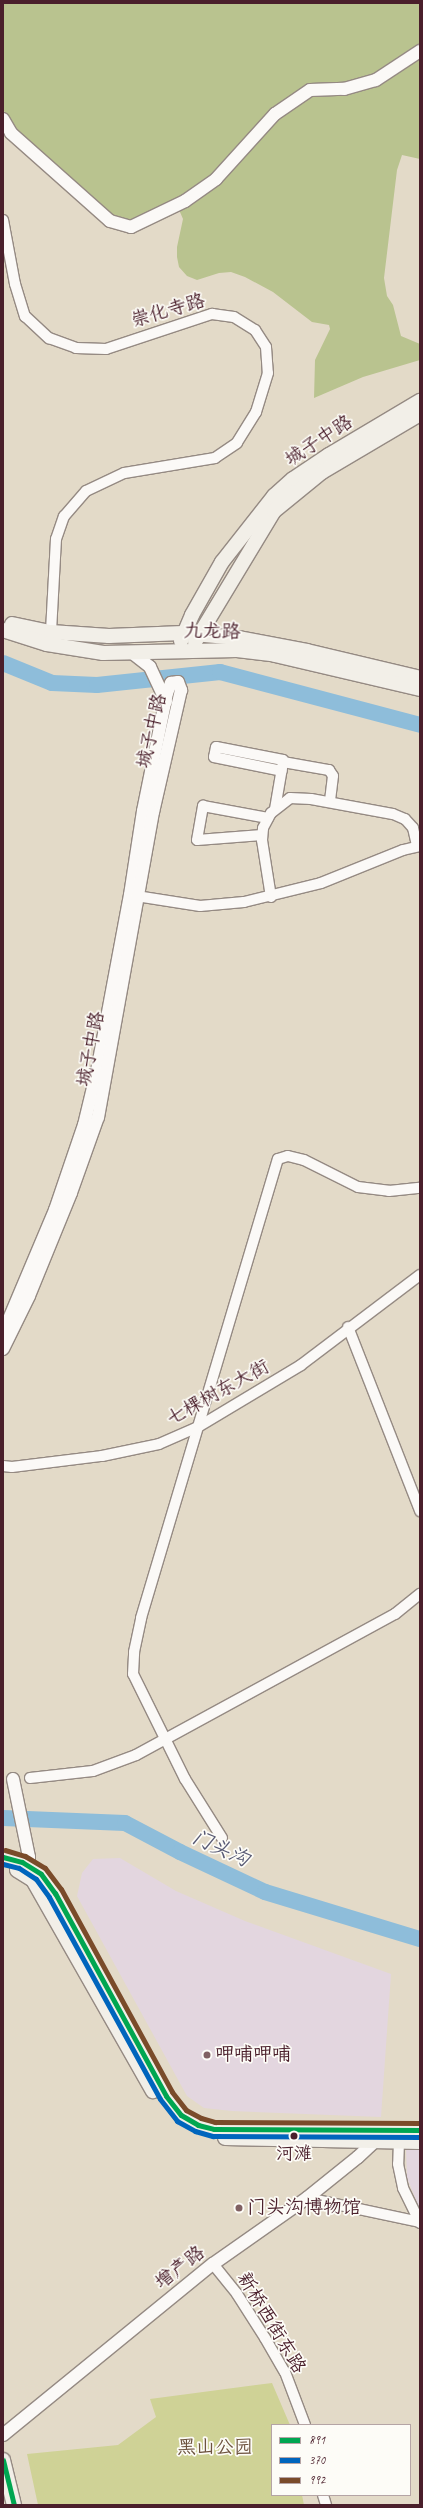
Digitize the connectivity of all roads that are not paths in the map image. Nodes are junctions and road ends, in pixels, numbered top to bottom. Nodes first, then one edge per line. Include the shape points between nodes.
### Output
1 (420, 51) edge
2 (3, 119) edge
3 (3, 220) edge
4 (420, 402) edge
5 (420, 414) edge
6 (3, 621) edge
7 (3, 630) edge
8 (51, 632) junction
9 (184, 633) junction
10 (198, 634) junction
11 (185, 650) junction
12 (131, 652) junction
13 (420, 678) edge
14 (420, 688) edge
15 (166, 701) junction
16 (282, 766) junction
17 (278, 791) junction
18 (310, 798) junction
19 (330, 802) junction
20 (275, 809) junction
21 (268, 818) junction
22 (262, 834) junction
23 (419, 846) edge
24 (134, 896) junction
25 (271, 897) junction
26 (420, 1188) edge
27 (420, 1275) edge
28 (348, 1327) junction
29 (3, 1333) edge
30 (3, 1349) edge
31 (198, 1427) junction
32 (3, 1466) edge
33 (420, 1511) edge
34 (420, 1594) edge
35 (165, 1738) junction
36 (13, 1778) dead end
37 (30, 1778) dead end
38 (222, 1838) dead end
39 (3, 1857) edge
40 (3, 1867) edge
41 (28, 1871) junction
42 (420, 2130) edge
43 (374, 2136) junction
44 (399, 2141) junction
45 (420, 2142) edge
46 (307, 2198) junction
47 (420, 2222) edge
48 (213, 2264) junction
49 (304, 2424) edge
50 (3, 2435) edge
51 (3, 2460) edge
52 (14, 2505) edge

1 - 2 street via 376,80 344,89 310,90 275,114 216,179 185,201 131,226 110,221 11,133
3 - 8 street, 崇化寺路 via 15,284 26,316 49,338 76,348 106,349 212,314 234,317 255,330 266,347 268,373 256,412 236,443 215,458 124,473 86,491 64,516 56,539
4 - 9 main road, 城子中路 via 329,455 293,479 274,496 222,562
5 - 10 main road, 城子中路 via 322,472 274,511
6 - 8 main road, 九龙路
7 - 12 main road, 九龙路 via 47,644 103,653
8 - 9 main road, 九龙路 via 109,636
9 - 10 main road, 九龙路
9 - 11 main road, 城子中路
10 - 11 main road, 城子中路
10 - 13 main road, 九龙路 via 307,650
11 - 12 main road, 九龙路
11 - 14 main road, 九龙路 via 237,650 275,655
12 - 15 street via 150,667
15 - 24 street, 城子中路 via 143,812
15 - 24 street, 城子中路 via 171,683 178,682 181,690
16 - 16 street via 216,747 214,757
16 - 17 street
16 - 19 street via 328,770 333,776
17 - 18 street
17 - 20 street
18 - 19 street
18 - 20 street via 290,798
19 - 23 street via 393,814 404,819 412,828
20 - 21 street
21 - 22 street
21 - 22 street via 203,806 197,840
22 - 25 street
23 - 25 street via 321,883
24 - 25 street via 200,906
24 - 29 street, 城子中路 via 84,1125 55,1210
24 - 30 street, 城子中路 via 98,1117 68,1200
26 - 31 street via 389,1191 358,1187 304,1160 288,1156 278,1159
27 - 28 street, 七棵树东大街
28 - 31 street, 七棵树东大街 via 301,1365
28 - 33 street
31 - 32 street, 七棵树东大街 via 159,1444 109,1454 12,1467
31 - 35 street via 140,1618 134,1652 133,1674
34 - 35 street via 395,1614 260,1690
35 - 37 street via 136,1755 93,1771
35 - 38 street via 185,1780
36 - 41 street
39 - 41 main road
40 - 41 main road
41 - 43 main road via 150,2086 166,2110 183,2126 206,2136 246,2140
42 - 43 main road
43 - 44 main road
43 - 46 street, 增产路
44 - 45 main road
44 - 47 street via 398,2164 403,2188
46 - 47 street
46 - 48 street, 增产路
48 - 49 street, 新桥西街东路 via 237,2294 285,2372
48 - 50 street, 增产路
51 - 52 main road

